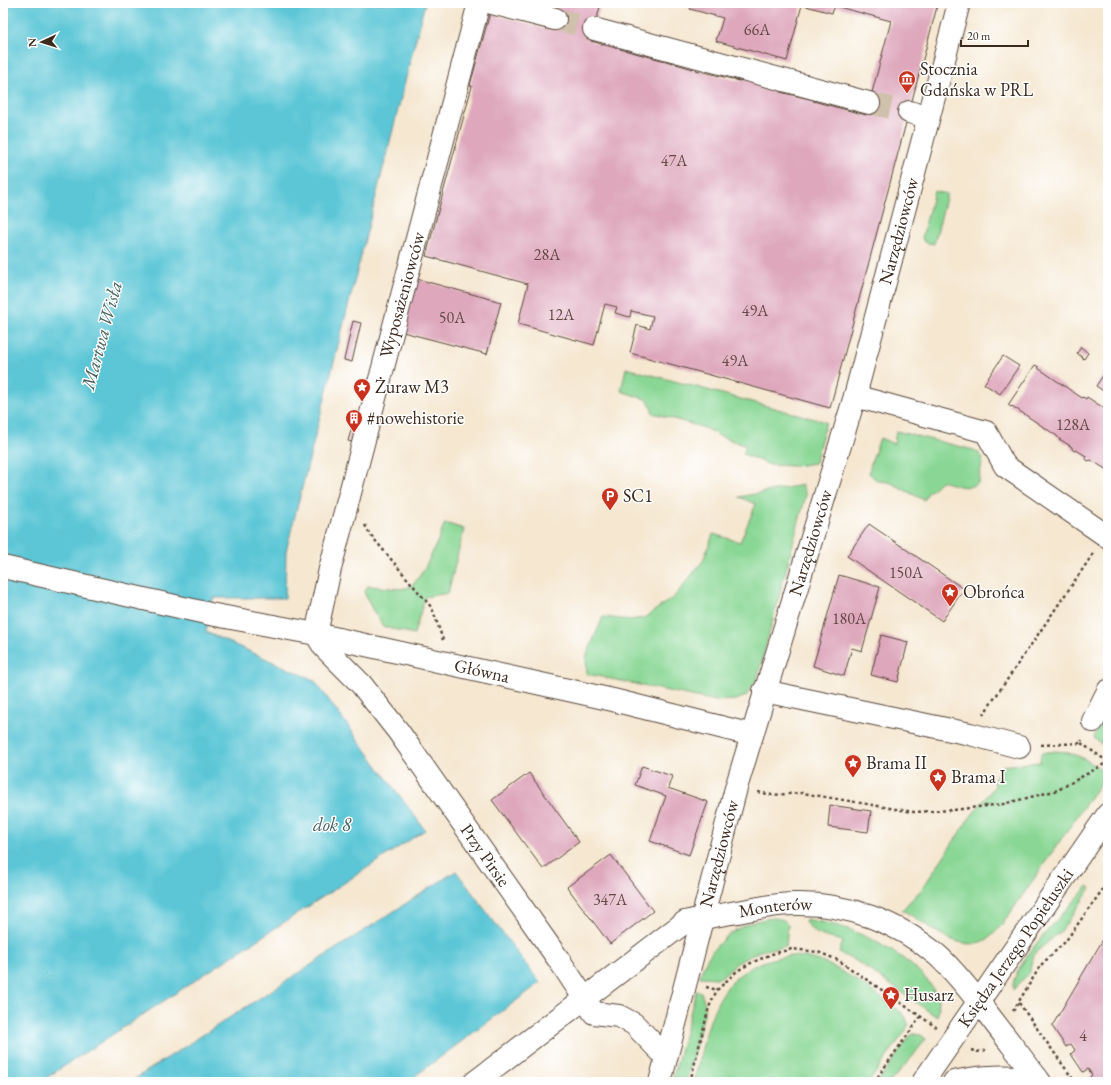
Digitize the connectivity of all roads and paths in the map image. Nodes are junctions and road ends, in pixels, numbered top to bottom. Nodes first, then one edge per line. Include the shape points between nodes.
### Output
1 (479, 3) edge
2 (492, 3) edge
3 (959, 3) edge
4 (554, 19) tunnel mouth
5 (594, 29) tunnel mouth
6 (870, 103) tunnel mouth
7 (855, 396) junction
8 (349, 498) junction
9 (1107, 537) edge
10 (3, 567) edge
11 (316, 634) junction
12 (449, 664) junction
13 (764, 691) junction
14 (1106, 695) edge
15 (988, 707) dead end
16 (1093, 721) joint
17 (752, 735) junction
18 (1048, 744) dead end
19 (1080, 744) junction
20 (1019, 747) dead end
21 (1108, 762) edge
22 (736, 788) junction
23 (1108, 814) edge
24 (703, 918) junction
25 (838, 960) dead end
26 (584, 998) junction
27 (978, 1002) junction
28 (1019, 1003) dead end
29 (921, 1016) dead end
30 (666, 1057) junction
31 (1038, 1080) edge
32 (475, 1082) edge
33 (660, 1082) edge
34 (690, 1082) edge
35 (874, 1082) edge
36 (923, 1082) edge
37 (954, 1082) edge
38 (1075, 1082) edge

1 - 8 street, Wyposażeniowców
2 - 4 street
3 - 7 street, Narzędziowców via 919,115
5 - 6 street
7 - 9 street via 986,432 1006,466
7 - 13 street, Narzędziowców
8 - 11 street, Wyposażeniowców
8 - 12 path via 369,533 432,608 441,630
9 - 15 path
10 - 11 street, Główna via 210,614
11 - 12 street, Główna
11 - 26 street, Przy Pirsie via 324,647 361,684 398,731
12 - 17 street, Główna via 613,700
13 - 17 street, Narzędziowców
13 - 20 street via 970,734
14 - 16 street
16 - 19 path
17 - 22 street, Narzędziowców
18 - 19 path
19 - 21 path
21 - 22 path via 1058,790 1003,804 953,810 914,812 802,793 772,794
22 - 24 street, Narzędziowców
23 - 27 street, Księdza Jerzego Popiełuszki
24 - 26 street, Monterów via 685,922
24 - 27 street, Monterów via 780,904 856,911 895,927 918,940 959,977
24 - 30 street, Narzędziowców
25 - 34 path via 818,952 792,949 772,954 737,971 717,990 709,1007
26 - 30 street, Przy Pirsie via 594,1013 620,1016 634,1024
26 - 32 street, Monterów
27 - 31 street, Monterów
27 - 36 street, Księdza Jerzego Popiełuszki
28 - 38 path
29 - 35 path
30 - 33 street, Narzędziowców
31 - 37 street via 993,1076

